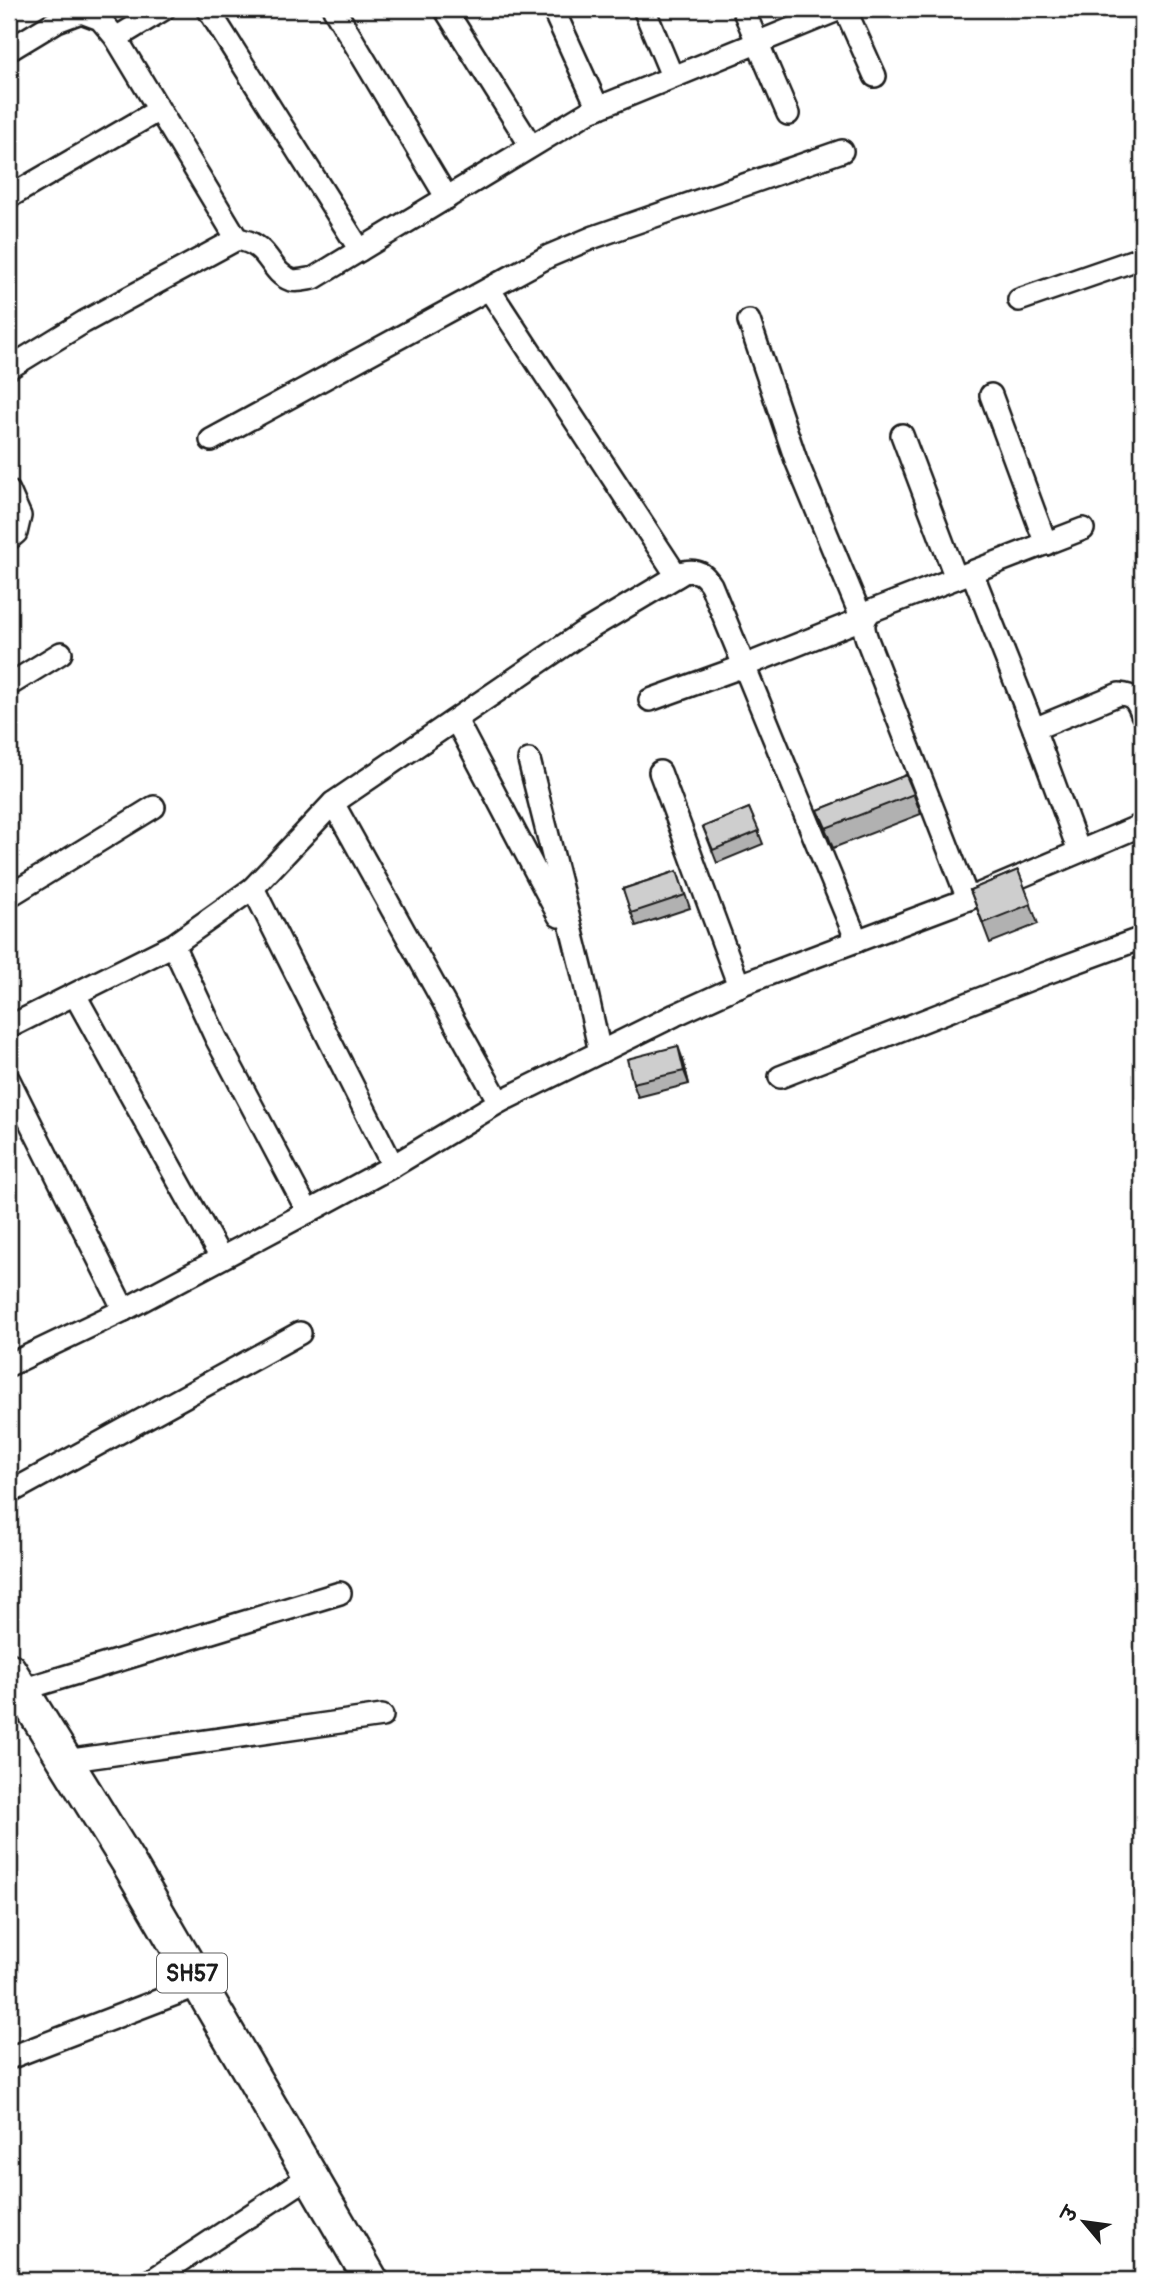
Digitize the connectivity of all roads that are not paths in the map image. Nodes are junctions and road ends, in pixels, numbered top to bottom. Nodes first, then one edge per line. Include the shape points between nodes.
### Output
1 (164, 9) edge
2 (208, 9) edge
3 (334, 9) edge
4 (445, 9) edge
5 (553, 9) edge
6 (645, 9) edge
7 (743, 9) edge
8 (842, 9) edge
9 (116, 38) junction
10 (756, 42) junction
11 (9, 50) edge
12 (672, 76) junction
13 (876, 76) dead end
14 (598, 108) junction
15 (159, 110) junction
16 (788, 114) dead end
17 (531, 146) junction
18 (842, 151) dead end
19 (9, 197) edge
20 (447, 198) junction
21 (237, 239) junction
22 (360, 250) junction
23 (1142, 261) edge
24 (489, 289) junction
25 (1019, 300) dead end
26 (749, 321) dead end
27 (9, 368) edge
28 (991, 395) dead end
29 (902, 435) dead end
30 (211, 440) dead end
31 (9, 491) edge
32 (1083, 529) dead end
33 (9, 539) edge
34 (1046, 544) junction
35 (964, 575) junction
36 (677, 576) junction
37 (863, 619) junction
38 (61, 653) dead end
39 (744, 666) junction
40 (9, 685) edge
41 (650, 700) dead end
42 (1142, 714) edge
43 (456, 720) junction
44 (1034, 729) junction
45 (529, 760) dead end
46 (660, 772) dead end
47 (333, 803) junction
48 (155, 807) dead end
49 (1142, 825) edge
50 (1079, 851) junction
51 (253, 888) junction
52 (9, 896) edge
53 (968, 899) junction
54 (1142, 939) edge
55 (857, 941) junction
56 (173, 944) junction
57 (576, 949) junction
58 (739, 986) junction
59 (75, 995) junction
60 (9, 1027) edge
61 (600, 1052) junction
62 (780, 1077) dead end
63 (9, 1080) edge
64 (499, 1102) junction
65 (393, 1166) junction
66 (308, 1212) junction
67 (221, 1258) junction
68 (124, 1310) junction
69 (299, 1333) dead end
70 (9, 1364) edge
71 (9, 1493) edge
72 (340, 1592) dead end
73 (13, 1686) edge
74 (382, 1716) dead end
75 (65, 1761) junction
76 (190, 1989) junction
77 (9, 2058) edge
78 (301, 2180) junction
79 (152, 2280) edge
80 (351, 2280) edge
81 (371, 2280) edge

1 - 9 street
2 - 22 street
3 - 20 street
4 - 17 street
5 - 14 street
6 - 12 street
7 - 10 street
8 - 10 street
8 - 13 street
9 - 11 street via 100,19 81,12
9 - 15 street
10 - 12 street
10 - 16 street
12 - 14 street
14 - 17 street
15 - 19 street
15 - 21 street
17 - 20 street
18 - 24 street via 594,237
20 - 22 street
21 - 22 street via 251,241 291,280 314,278
21 - 27 street
23 - 25 street
24 - 30 street
24 - 36 street
26 - 37 street via 796,460
28 - 34 street
29 - 35 street
31 - 33 street via 20,516 16,534
32 - 34 street
34 - 35 street
35 - 37 street via 871,611
35 - 44 street
36 - 39 street via 693,570 706,578
36 - 43 street via 582,633
37 - 39 street
37 - 53 street
38 - 40 street
39 - 41 street
39 - 55 street
42 - 44 street via 1130,694 1119,694
43 - 47 street
43 - 57 street
44 - 50 street
45 - 57 street
46 - 58 street
47 - 51 street
47 - 64 street
48 - 52 street
49 - 50 street
50 - 53 street
51 - 56 street
51 - 65 street
53 - 55 street
54 - 62 street
55 - 58 street
56 - 59 street
56 - 66 street via 216,1038
57 - 61 street
58 - 61 street
59 - 60 street
59 - 67 street
61 - 64 street
63 - 68 street
64 - 65 street
65 - 66 street
66 - 67 street
67 - 68 street
68 - 70 street
69 - 71 street
72 - 73 street
73 - 75 main road, SH57
73 - 76 main road, SH57 via 115,1875
74 - 75 street
75 - 76 main road, SH57 via 128,1862
76 - 77 street
76 - 78 main road, SH57
78 - 79 street
78 - 80 main road, SH57
78 - 81 main road, SH57

